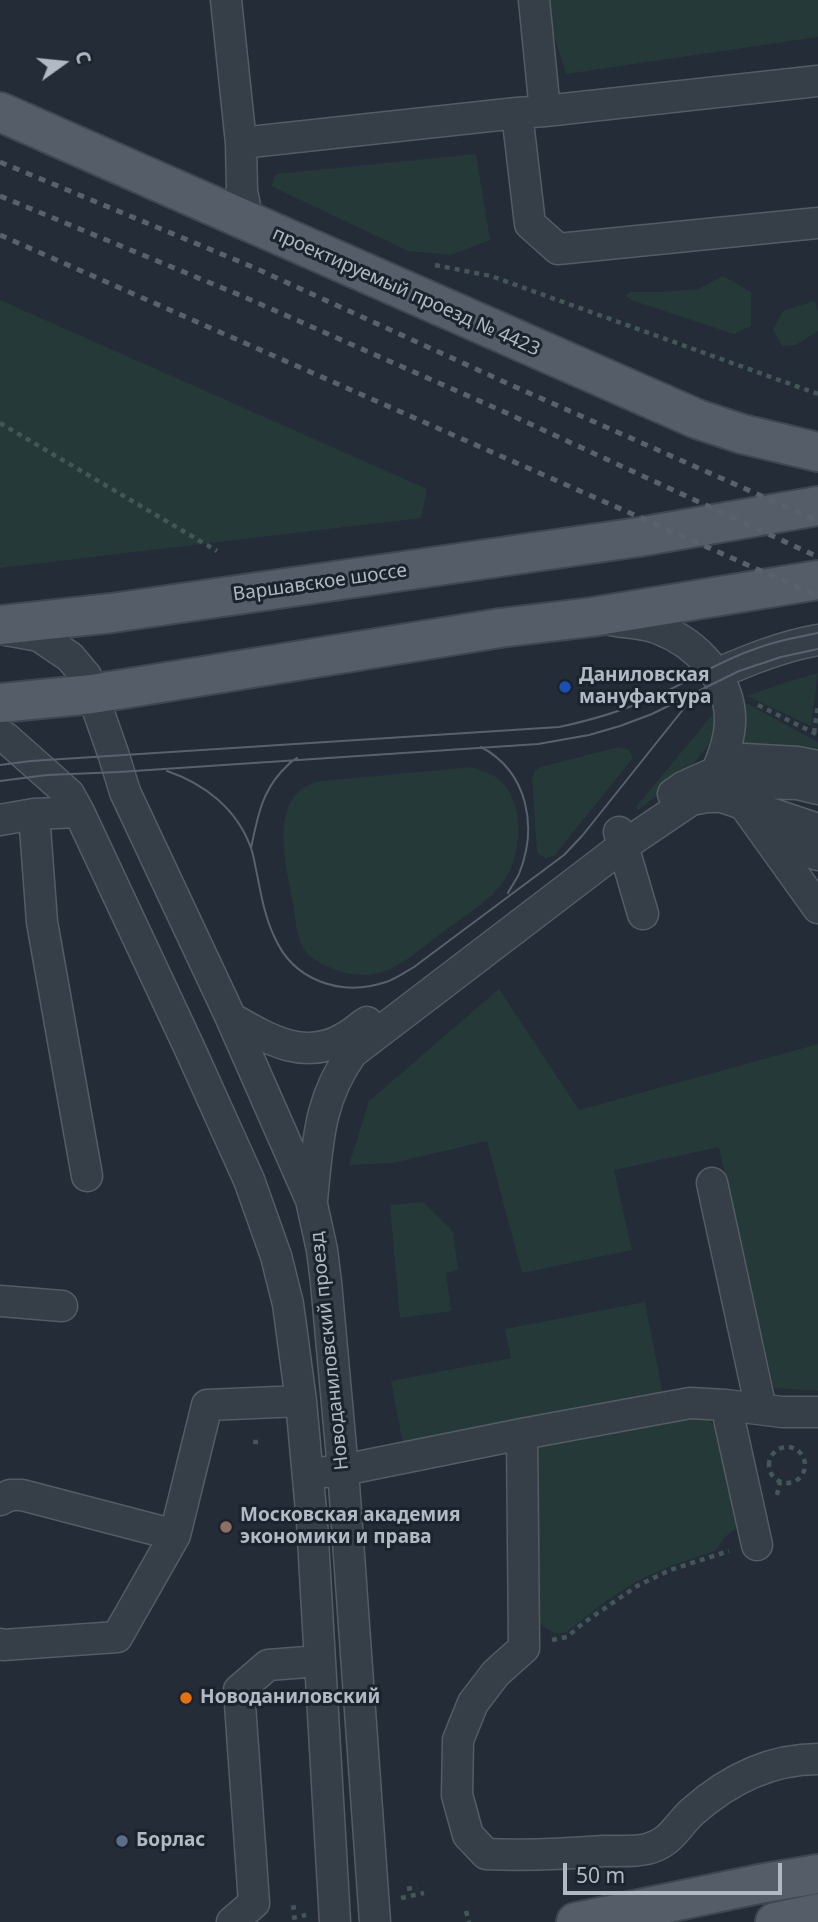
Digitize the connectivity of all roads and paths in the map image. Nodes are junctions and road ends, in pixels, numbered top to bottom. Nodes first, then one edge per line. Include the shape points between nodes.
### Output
1 (226, 0) edge
2 (534, 0) edge
3 (818, 81) edge
4 (0, 112) edge
5 (531, 112) junction
6 (241, 143) junction
7 (248, 222) junction
8 (818, 223) edge
9 (434, 265) dead end
10 (818, 394) edge
11 (0, 423) edge
12 (818, 452) edge
13 (818, 506) edge
14 (217, 551) dead end
15 (818, 579) edge
16 (592, 617) junction
17 (0, 627) edge
18 (818, 640) edge
19 (716, 674) junction
20 (92, 694) junction
21 (0, 703) edge
22 (758, 705) dead end
23 (818, 705) edge
24 (816, 734) edge
25 (0, 735) edge
26 (818, 766) edge
27 (716, 773) junction
28 (818, 789) edge
29 (744, 804) junction
30 (79, 812) junction
31 (34, 814) junction
32 (0, 820) edge
33 (818, 830) edge
34 (621, 839) junction
35 (769, 839) junction
36 (818, 855) edge
37 (818, 908) edge
38 (643, 914) dead end
39 (231, 1017) junction
40 (87, 1176) dead end
41 (712, 1183) dead end
42 (312, 1200) junction
43 (0, 1301) edge
44 (62, 1306) dead end
45 (302, 1401) junction
46 (726, 1405) junction
47 (761, 1409) junction
48 (818, 1412) edge
49 (522, 1434) junction
50 (343, 1470) junction
51 (769, 1470) joint
52 (308, 1473) junction
53 (0, 1500) edge
54 (176, 1535) junction
55 (757, 1545) joint
56 (0, 1644) edge
57 (524, 1648) junction
58 (320, 1661) junction
59 (818, 1759) edge
60 (818, 1874) edge
61 (417, 1887) dead end
62 (407, 1889) dead end
63 (466, 1911) dead end
64 (818, 1913) edge
65 (232, 1922) edge
66 (335, 1922) edge
67 (375, 1922) edge
68 (468, 1922) edge
69 (576, 1922) edge
70 (775, 1922) edge

1 - 6 street
2 - 5 street
3 - 5 street
4 - 7 main road, проектируемый проезд № 4423
5 - 6 street
5 - 8 street via 530,224 558,249
6 - 7 street
7 - 12 main road, проектируемый проезд № 4423 via 697,419
9 - 10 path via 491,276
11 - 14 path
13 - 17 main road, Варшавское шоссе via 639,537
15 - 16 main road
16 - 19 street via 657,628 687,643
16 - 20 main road
17 - 20 street, Новоданиловский проезд via 39,636 70,657 86,676
18 - 19 street
19 - 27 street via 730,721
20 - 21 main road
20 - 39 street, Новоданиловский проезд via 125,792
22 - 24 path
23 - 24 path
25 - 30 street, Новоданиловский проезд via 69,794
26 - 27 street via 745,759
27 - 28 street via 752,783
27 - 29 street
27 - 34 street via 682,787
29 - 33 street
29 - 34 street via 722,797 691,800
29 - 35 street
30 - 31 street
30 - 45 street, Новоданиловский проезд via 249,1180 288,1304
31 - 32 street
31 - 40 street via 42,922
34 - 38 street
34 - 39 street via 344,1039 293,1048 271,1041
34 - 42 street via 352,1053 327,1099
35 - 36 street
35 - 37 street
39 - 42 street, Новоданиловский проезд
41 - 47 street
42 - 50 street, Новоданиловский проезд via 326,1282
43 - 44 street
45 - 52 street, Новоданиловский проезд
45 - 54 street via 207,1405
46 - 47 street
46 - 49 street via 690,1403
46 - 55 street
47 - 48 street
49 - 50 street
49 - 57 street
50 - 52 street
50 - 67 street, Новоданиловский проезд
51 - 51 path via 780,1482 796,1481 805,1468 801,1452 793,1447 778,1448 771,1454
52 - 58 street, Новоданиловский проезд
53 - 54 street via 22,1494
54 - 56 street via 117,1637
55 - 57 path via 670,1570 637,1586 567,1637
57 - 59 street via 496,1673 473,1703 458,1740 457,1796 468,1835 486,1854 648,1849 672,1836 712,1795 740,1777
58 - 65 street via 268,1665 239,1690 254,1903
58 - 66 street, Новоданиловский проезд
60 - 69 main road
61 - 62 path
63 - 68 path
64 - 70 main road

